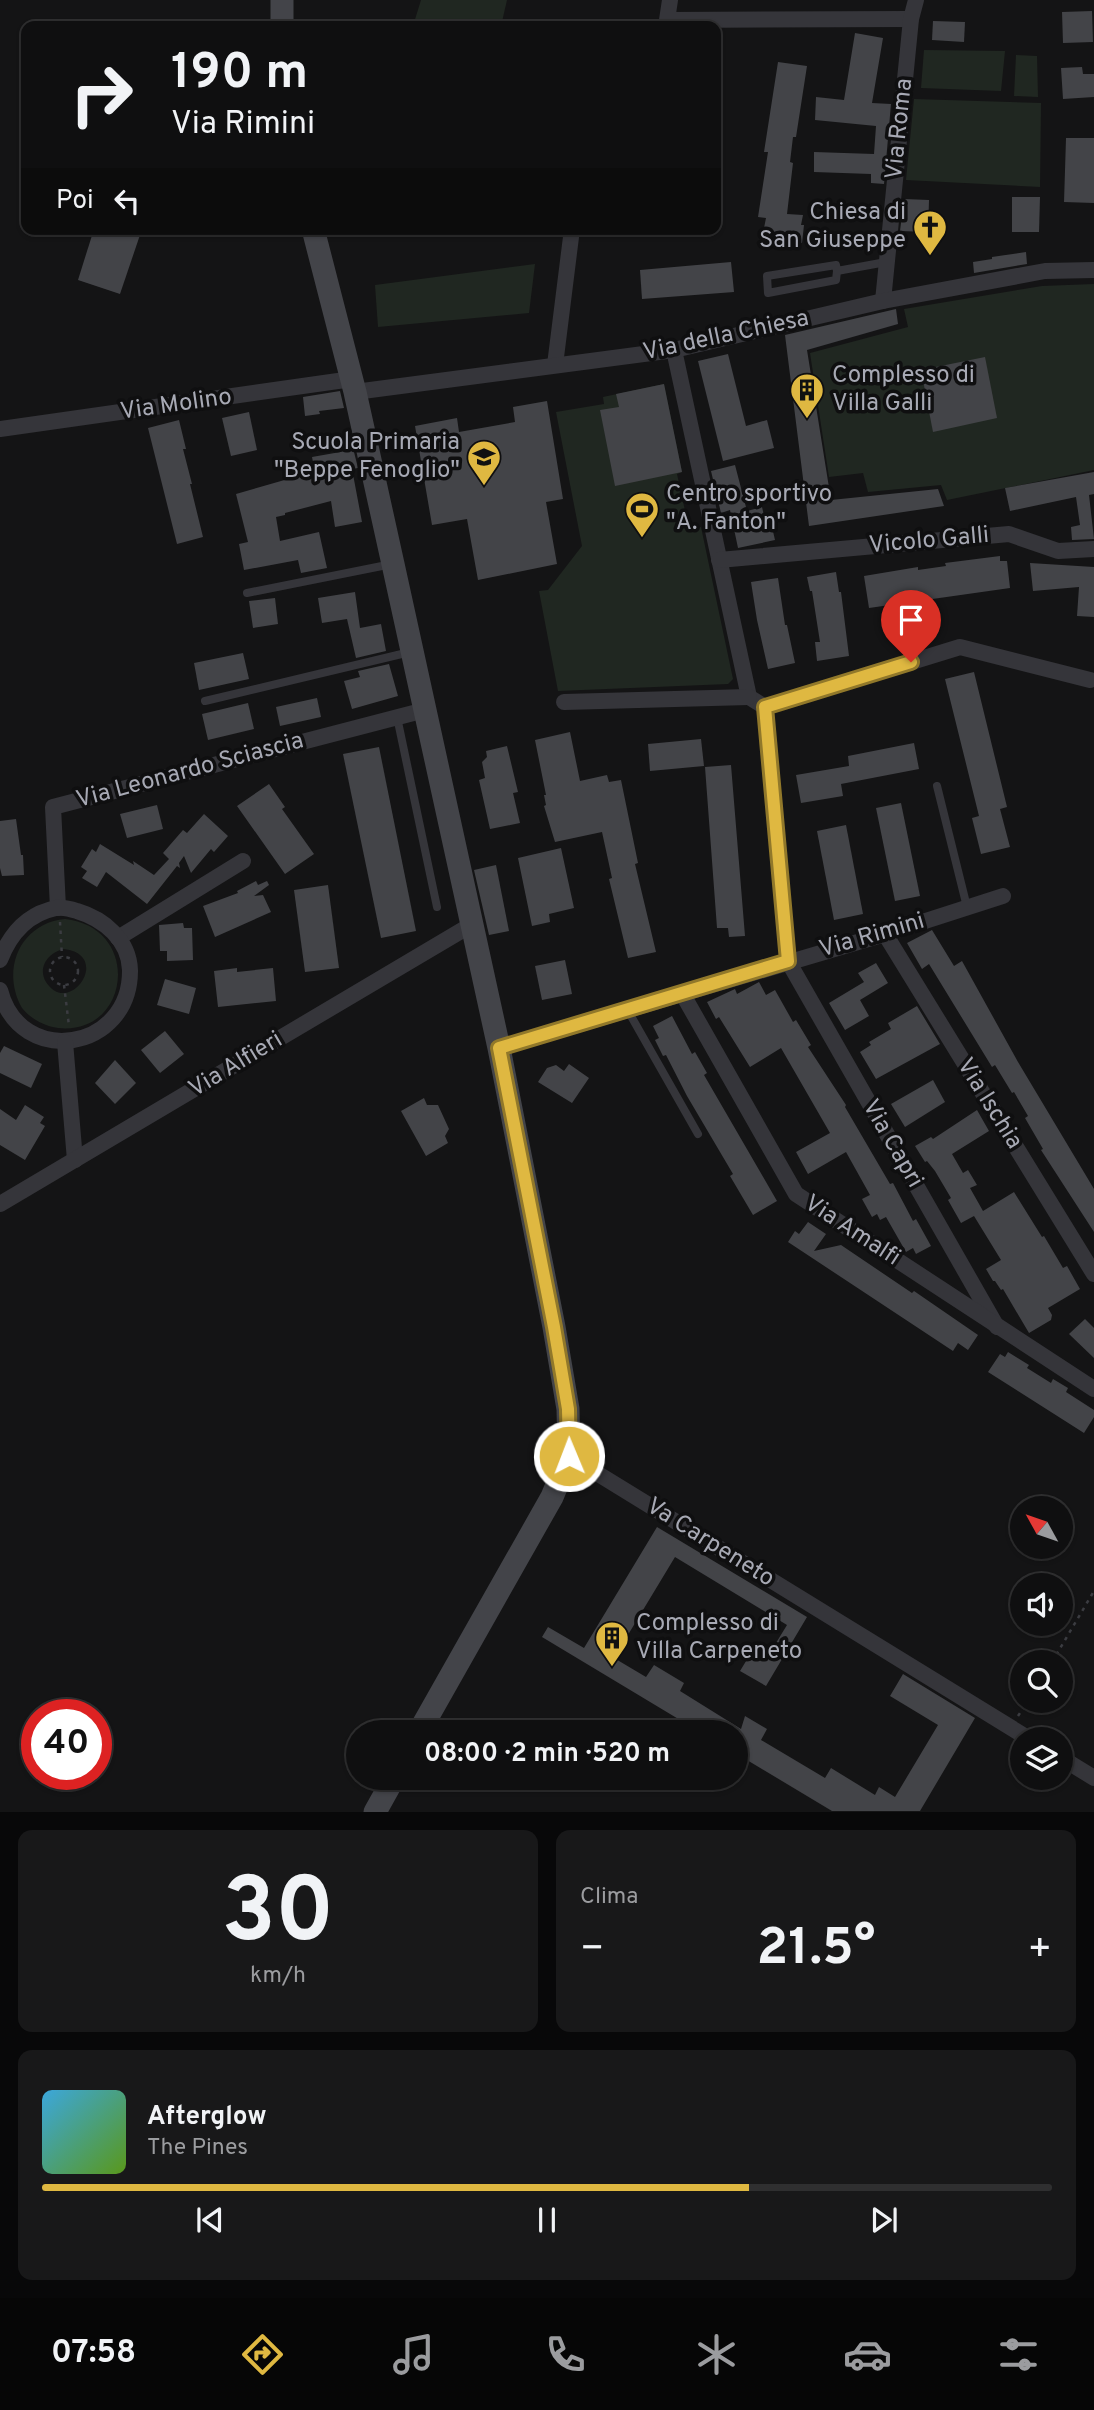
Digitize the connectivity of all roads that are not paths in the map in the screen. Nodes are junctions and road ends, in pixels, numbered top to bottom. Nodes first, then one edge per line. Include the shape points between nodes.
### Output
1 (282, 0) edge
2 (670, 0) edge
3 (916, 0) edge
4 (911, 19) junction
5 (282, 21) edge
6 (315, 235) edge
7 (571, 235) edge
8 (887, 262) junction
9 (1094, 270) edge
10 (837, 271) junction
11 (883, 301) junction
12 (674, 350) junction
13 (555, 365) junction
14 (354, 385) junction
15 (0, 429) edge
16 (1094, 549) edge
17 (719, 560) junction
18 (393, 564) junction
19 (247, 593) dead end
20 (412, 652) junction
21 (1090, 680) dead end
22 (749, 697) junction
23 (205, 701) dead end
24 (564, 702) dead end
25 (765, 707) junction
26 (425, 710) junction
27 (397, 717) junction
28 (937, 786) dead end
29 (243, 861) dead end
30 (1003, 896) dead end
31 (437, 907) dead end
32 (967, 907) junction
33 (53, 909) junction
34 (471, 925) junction
35 (885, 934) junction
36 (118, 938) junction
37 (3, 942) edge
38 (0, 960) edge
39 (788, 961) junction
40 (0, 990) edge
41 (682, 993) junction
42 (627, 1009) junction
43 (61, 1041) junction
44 (499, 1048) junction
45 (698, 1134) dead end
46 (75, 1160) junction
47 (0, 1204) edge
48 (1094, 1274) edge
49 (997, 1327) junction
50 (1094, 1390) edge
51 (569, 1456) junction
52 (426, 1720) edge
53 (1010, 1727) edge
54 (1073, 1765) edge
55 (1094, 1778) edge
56 (387, 1790) edge
57 (375, 1811) edge

1 - 5 street
2 - 4 street via 667,20
3 - 4 street, Via Roma
4 - 8 street, Via Roma
6 - 14 street
7 - 13 street
8 - 10 lane
8 - 11 street, Via Roma
9 - 11 street, Via della Chiesa via 1045,271
10 - 10 lane via 836,265 767,276 768,293 836,280
11 - 12 street, Via della Chiesa
12 - 13 street, Via della Chiesa
12 - 17 street
13 - 14 street, Via della Chiesa
14 - 15 street, Via Molino
14 - 18 street
16 - 17 street, Vicolo Galli via 1058,551 1009,534
17 - 22 street
18 - 19 lane
18 - 20 street
20 - 23 lane
20 - 26 street
21 - 25 street via 960,647
22 - 24 street
22 - 25 street
25 - 39 street
26 - 27 street, Via Leonardo Sciascia
26 - 34 street
27 - 31 lane
27 - 33 street, Via Leonardo Sciascia via 53,807
28 - 32 lane
29 - 36 street
30 - 32 street, Via Rimini
32 - 35 street, Via Rimini
33 - 36 street via 93,916
33 - 37 street via 32,918
34 - 44 street
34 - 46 street, Via Alfieri
35 - 39 street, Via Rimini
35 - 48 street, Via Ischia
36 - 43 street via 130,967 129,989 120,1010 106,1027 87,1038
37 - 38 street
39 - 41 street, Via Rimini
39 - 49 street, Via Capri
40 - 43 street via 20,1025 46,1039
41 - 42 street, Via Rimini
41 - 49 street, Via Amalfi via 796,1194
42 - 44 street, Via Rimini
42 - 45 lane
43 - 46 street
44 - 51 street via 554,1327 568,1409
46 - 47 street, Via Alfieri
49 - 50 street
51 - 52 street via 552,1497
51 - 53 street, Va Carpeneto
54 - 55 street
56 - 57 street

